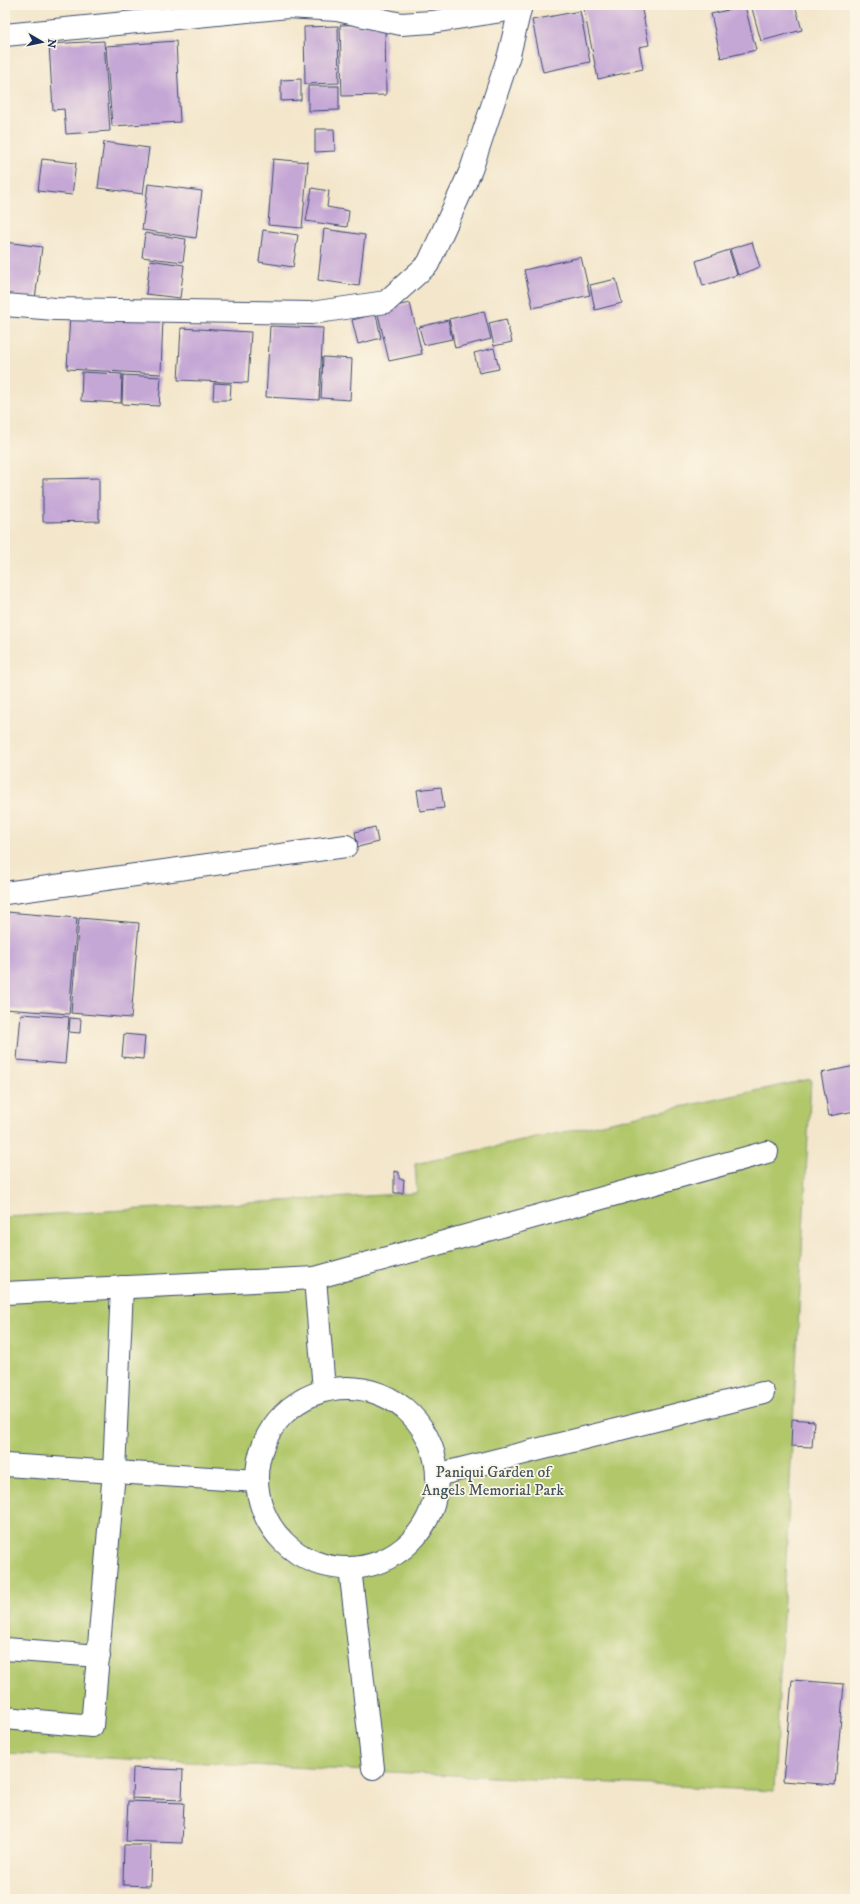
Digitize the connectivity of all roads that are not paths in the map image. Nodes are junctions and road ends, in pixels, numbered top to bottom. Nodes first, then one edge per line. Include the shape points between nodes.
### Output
1 (521, 7) edge
2 (5, 36) edge
3 (5, 305) edge
4 (346, 846) dead end
5 (5, 893) edge
6 (767, 1152) dead end
7 (315, 1278) junction
8 (122, 1287) junction
9 (5, 1292) edge
10 (324, 1390) junction
11 (763, 1394) dead end
12 (5, 1466) edge
13 (114, 1472) junction
14 (437, 1475) junction
15 (257, 1481) junction
16 (350, 1568) junction
17 (5, 1649) edge
18 (99, 1656) junction
19 (5, 1718) edge
20 (373, 1768) dead end

1 - 2 street via 432,22 401,24 337,10 288,7
1 - 3 street via 471,170 461,192 428,264 386,302 311,313 55,309
4 - 5 street
6 - 7 street
7 - 8 street
7 - 10 street
8 - 9 street
8 - 13 street
10 - 14 street via 344,1387 364,1389 384,1395 401,1405 416,1419 427,1436 434,1455
10 - 15 street via 305,1398 289,1409 275,1424 258,1461
11 - 14 street
12 - 13 street
13 - 15 street
13 - 18 street
14 - 16 street via 436,1495 430,1515 410,1542 389,1558 370,1566
15 - 16 street via 260,1501 267,1520 283,1542 311,1561 330,1567
16 - 20 street
17 - 18 street
18 - 19 street via 92,1726

